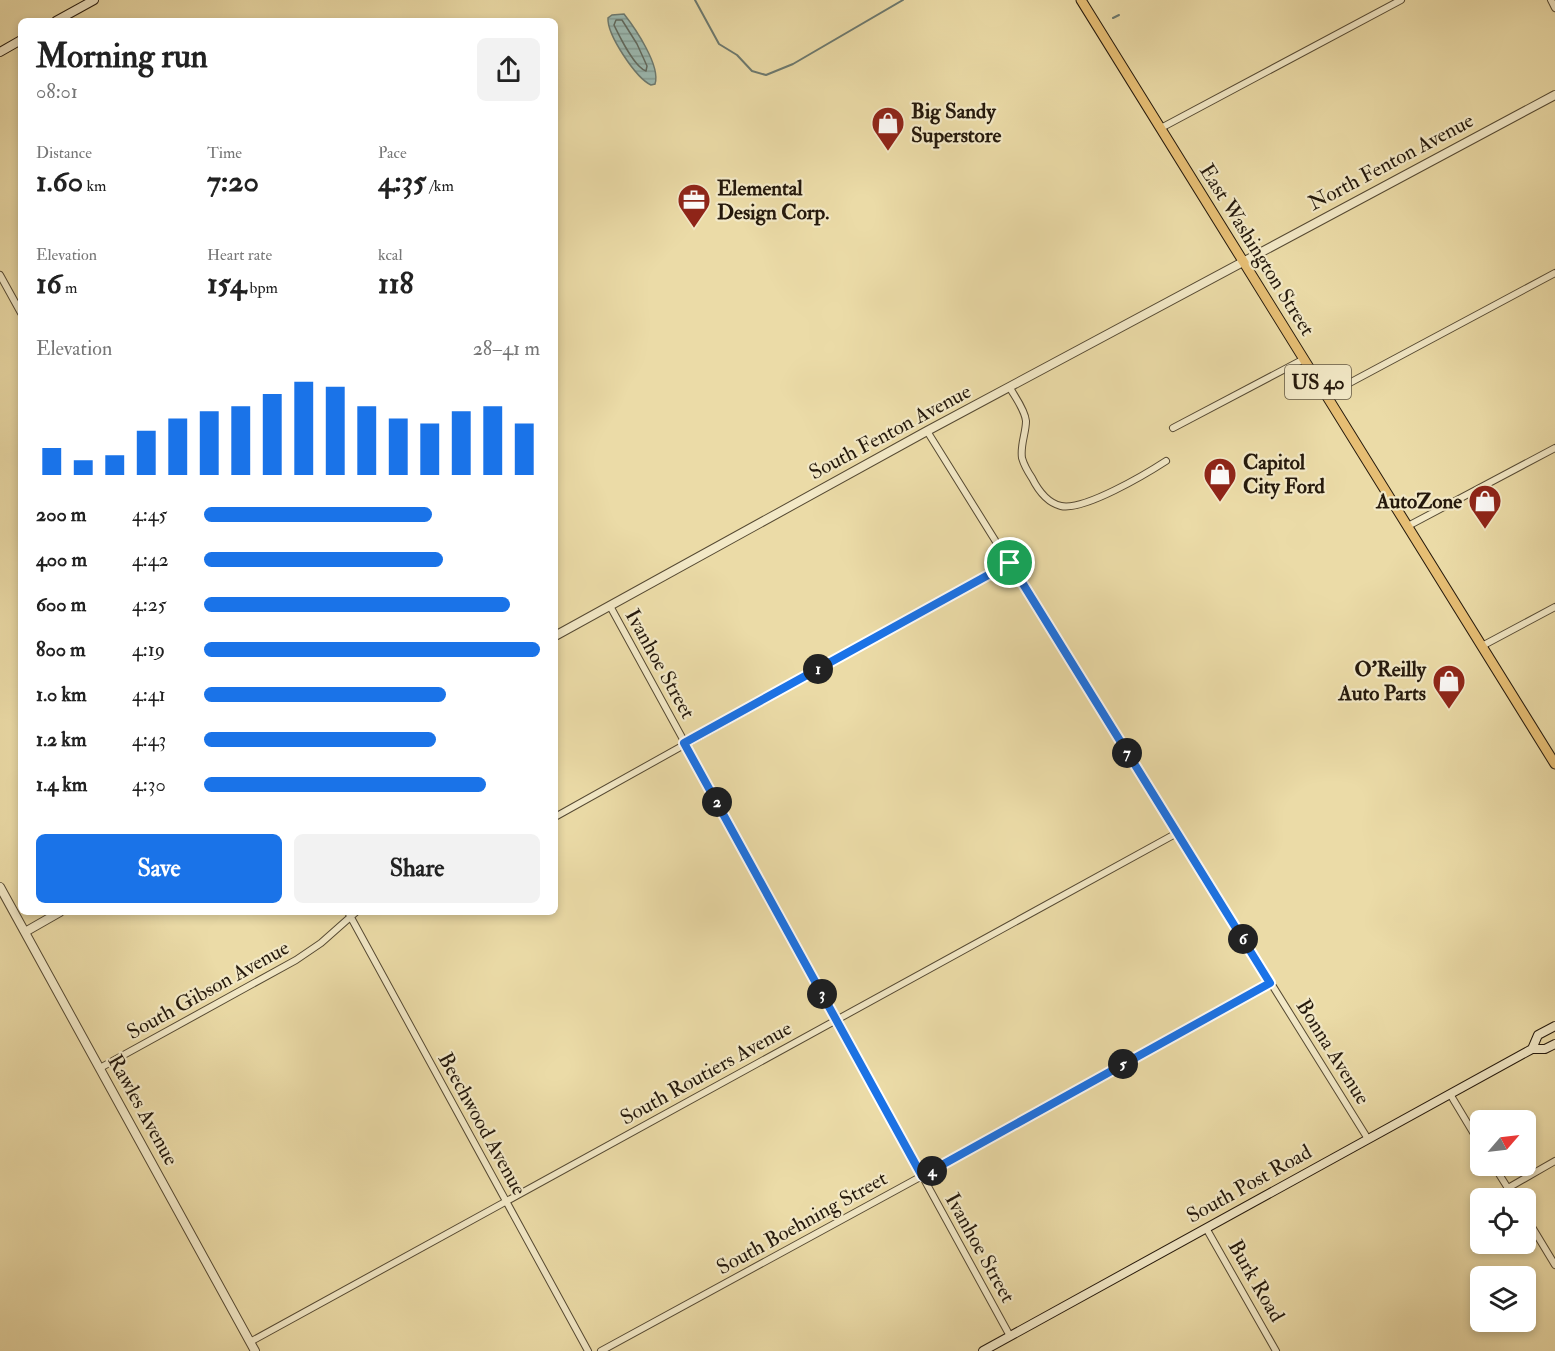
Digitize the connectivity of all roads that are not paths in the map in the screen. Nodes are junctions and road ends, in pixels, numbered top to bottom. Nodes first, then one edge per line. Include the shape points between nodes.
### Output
1 (94, 0) edge
2 (1081, 0) edge
3 (1401, 0) edge
4 (1551, 0) edge
5 (1555, 8) edge
6 (61, 18) edge
7 (18, 42) edge
8 (0, 52) edge
9 (1555, 95) edge
10 (1161, 128) junction
11 (1243, 261) junction
12 (1555, 273) edge
13 (0, 275) edge
14 (18, 308) edge
15 (1304, 359) junction
16 (1010, 388) junction
17 (1327, 396) junction
18 (1173, 428) dead end
19 (927, 431) junction
20 (1555, 448) edge
21 (1166, 461) dead end
22 (1408, 526) junction
23 (1010, 563) junction
24 (610, 606) junction
25 (1555, 607) edge
26 (558, 634) edge
27 (1482, 646) junction
28 (684, 743) junction
29 (1555, 764) edge
30 (558, 815) edge
31 (1177, 833) junction
32 (0, 887) edge
33 (55, 915) edge
34 (351, 915) edge
35 (353, 915) edge
36 (25, 932) junction
37 (1270, 983) junction
38 (836, 1020) junction
39 (1555, 1026) edge
40 (1555, 1044) edge
41 (1532, 1049) junction
42 (100, 1068) junction
43 (1450, 1094) junction
44 (1470, 1127) edge
45 (1368, 1139) junction
46 (1555, 1161) edge
47 (922, 1176) junction
48 (1500, 1176) edge
49 (1508, 1188) joint
50 (506, 1201) junction
51 (1206, 1228) junction
52 (1536, 1234) edge
53 (1555, 1265) edge
54 (1010, 1336) junction
55 (250, 1342) junction
56 (255, 1351) edge
57 (588, 1351) edge
58 (601, 1351) edge
59 (983, 1351) edge
60 (1276, 1351) edge

1 - 6 main road
2 - 10 main road, East Washington Street / US 40
3 - 10 street
4 - 5 street
7 - 8 main road
9 - 11 street, North Fenton Avenue
10 - 11 main road, East Washington Street / US 40
11 - 15 main road, East Washington Street / US 40
11 - 16 street, South Fenton Avenue
12 - 17 street
13 - 14 street
15 - 17 main road, East Washington Street / US 40
15 - 18 street
16 - 19 street, South Fenton Avenue
16 - 21 street via 1026,419 1023,461 1036,486 1056,504 1064,507 1100,497
17 - 22 main road, East Washington Street / US 40
19 - 23 street, Bonna Avenue
19 - 24 street, South Fenton Avenue
20 - 22 street
22 - 27 main road, East Washington Street / US 40
23 - 28 street
23 - 31 street, Bonna Avenue
24 - 26 street, South Fenton Avenue
24 - 28 street, Ivanhoe Street
25 - 27 street
27 - 29 main road, East Washington Street / US 40
28 - 30 street
28 - 38 street, Ivanhoe Street
31 - 37 street, Bonna Avenue
31 - 38 street, South Routiers Avenue
32 - 36 street, Rawles Avenue
33 - 36 street
34 - 42 street, South Gibson Avenue via 296,960
35 - 50 street, Beechwood Avenue
36 - 42 street, Rawles Avenue
37 - 45 street, Bonna Avenue
37 - 47 street, South Boehning Street
38 - 47 street, Ivanhoe Street
38 - 50 street, South Routiers Avenue
39 - 41 main road, South Post Road via 1538,1035
40 - 41 main road, South Post Road via 1545,1050
41 - 43 main road, South Post Road
42 - 55 street, Rawles Avenue
43 - 44 street
43 - 45 main road, South Post Road
45 - 51 main road, South Post Road
46 - 49 street
47 - 54 street, Ivanhoe Street
47 - 58 street, South Boehning Street
48 - 49 street
50 - 55 street, South Routiers Avenue
50 - 57 street, Beechwood Avenue
51 - 54 main road, South Post Road
51 - 60 street, Burk Road
52 - 53 street
54 - 59 main road, South Post Road
55 - 56 street, Rawles Avenue

